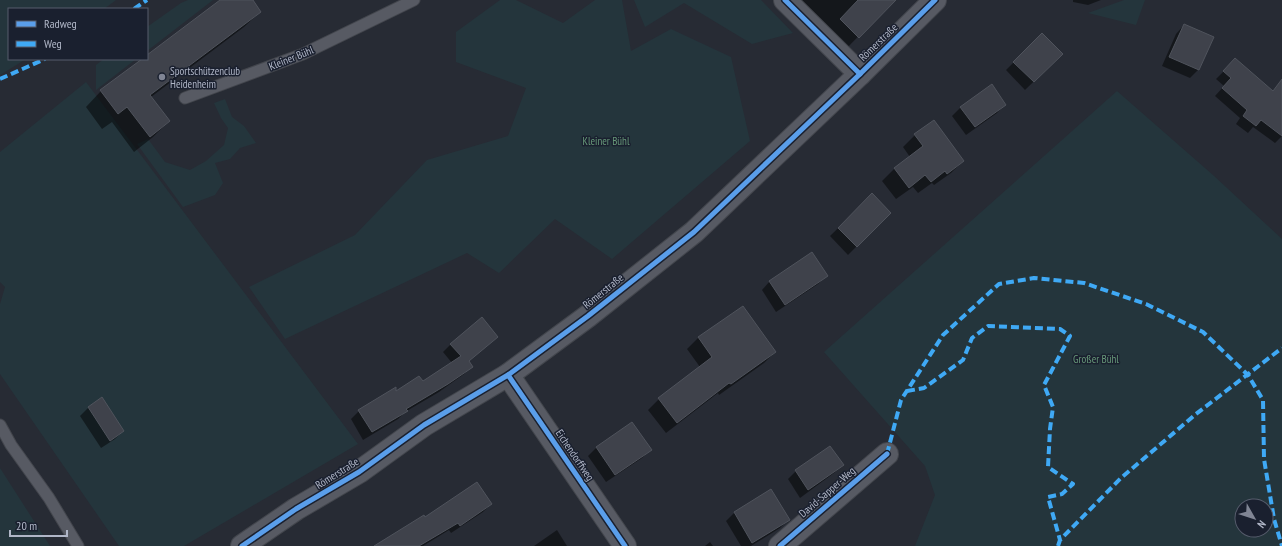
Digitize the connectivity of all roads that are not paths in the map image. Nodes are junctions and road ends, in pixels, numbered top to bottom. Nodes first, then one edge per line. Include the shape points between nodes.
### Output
1 (414, 0) edge
2 (785, 0) edge
3 (935, 0) edge
4 (860, 74) junction
5 (185, 98) dead end
6 (508, 374) junction
7 (0, 425) edge
8 (0, 440) edge
9 (11, 444) junction
10 (886, 454) dead end
11 (78, 546) edge
12 (242, 546) edge
13 (625, 546) edge
14 (780, 546) edge

1 - 5 lane, Kleiner Bühl via 303,54
2 - 4 street
3 - 4 street, Römerstraße
4 - 6 street, Römerstraße via 694,232 588,316
6 - 12 street, Römerstraße via 424,425 359,472
6 - 13 street, Eichendorffweg
7 - 9 lane
8 - 9 lane
9 - 11 lane via 49,498
10 - 14 street, David-Sapper-Weg

